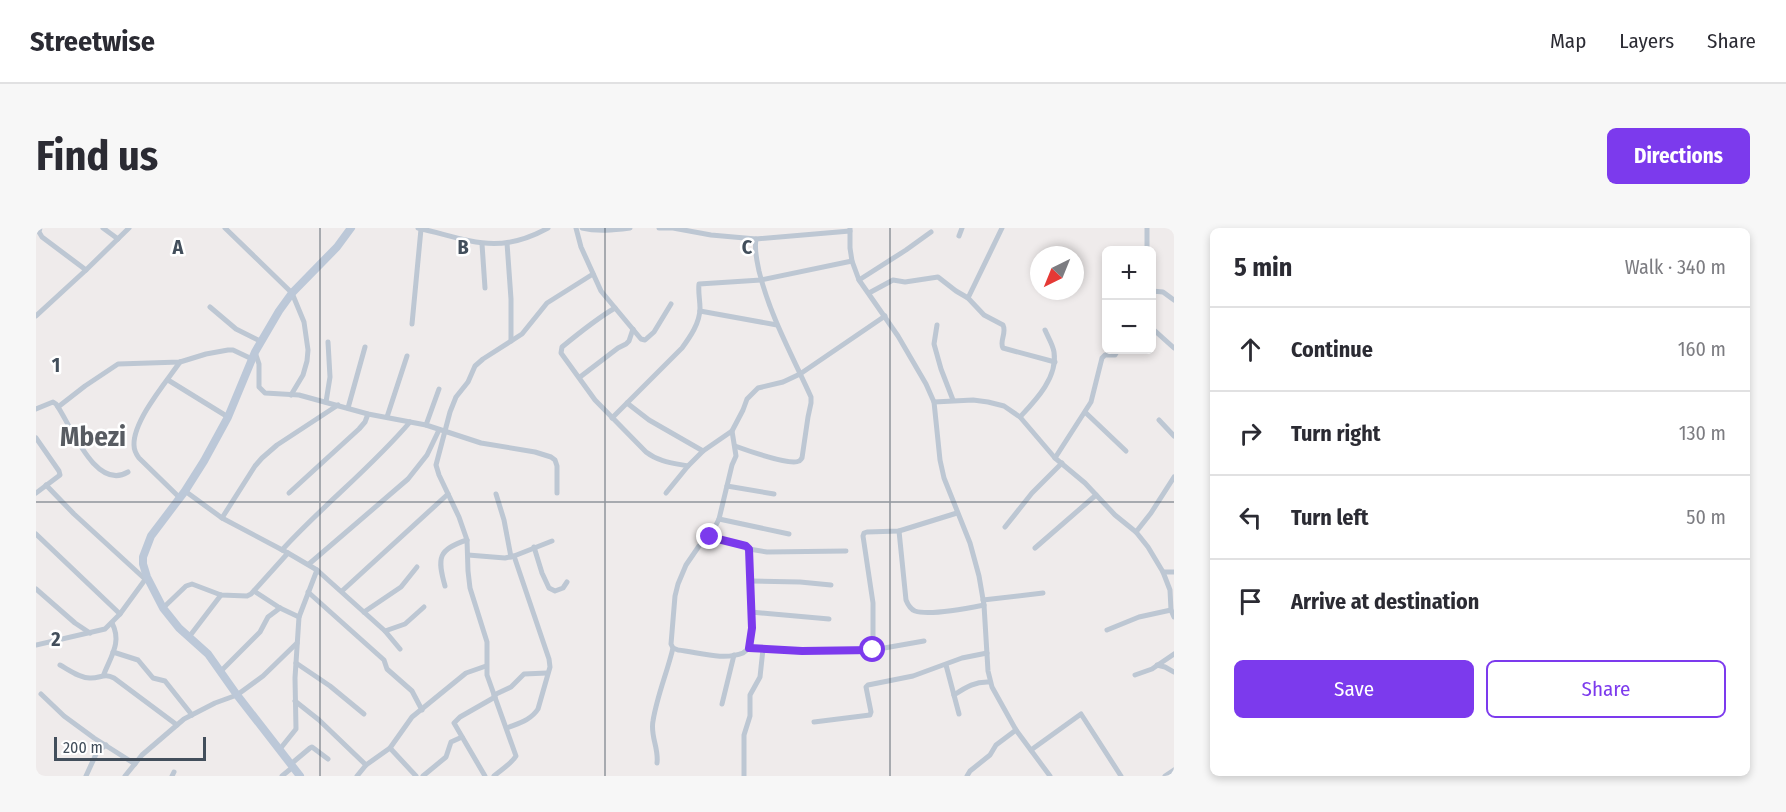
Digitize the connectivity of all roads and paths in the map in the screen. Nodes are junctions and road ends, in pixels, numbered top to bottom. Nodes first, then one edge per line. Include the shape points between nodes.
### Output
1 (40, 228) edge
2 (103, 228) edge
3 (129, 228) edge
4 (225, 228) edge
5 (351, 228) edge
6 (419, 228) edge
7 (548, 228) edge
8 (576, 228) edge
9 (582, 228) edge
10 (630, 228) edge
11 (659, 228) edge
12 (962, 228) edge
13 (1002, 228) edge
14 (1147, 228) edge
15 (540, 230) edge
16 (786, 230) dead end
17 (850, 230) edge
18 (931, 232) dead end
19 (781, 236) junction
20 (959, 236) dead end
21 (118, 239) junction
22 (756, 239) junction
23 (507, 243) junction
24 (482, 244) junction
25 (1147, 246) edge
26 (852, 261) junction
27 (86, 270) junction
28 (593, 274) junction
29 (859, 279) junction
30 (761, 280) junction
31 (486, 288) dead end
32 (1156, 291) edge
33 (292, 293) junction
34 (869, 293) junction
35 (968, 298) junction
36 (1174, 300) edge
37 (671, 304) dead end
38 (210, 307) dead end
39 (615, 308) junction
40 (700, 311) junction
41 (36, 316) edge
42 (885, 316) junction
43 (411, 324) dead end
44 (777, 325) junction
45 (937, 325) dead end
46 (633, 329) junction
47 (1045, 330) dead end
48 (1156, 332) edge
49 (511, 341) junction
50 (262, 342) junction
51 (328, 342) dead end
52 (365, 347) dead end
53 (1174, 348) edge
54 (1116, 354) edge
55 (254, 356) junction
56 (407, 356) dead end
57 (180, 362) junction
58 (1055, 362) junction
59 (800, 374) junction
60 (580, 376) junction
61 (168, 380) junction
62 (439, 388) dead end
63 (291, 395) junction
64 (953, 400) junction
65 (326, 402) junction
66 (934, 402) junction
67 (627, 403) junction
68 (338, 405) junction
69 (58, 407) junction
70 (348, 408) junction
71 (36, 409) edge
72 (1086, 413) junction
73 (368, 414) junction
74 (228, 417) junction
75 (387, 417) junction
76 (1020, 417) junction
77 (612, 418) junction
78 (1159, 420) dead end
79 (410, 422) junction
80 (426, 425) junction
81 (442, 431) junction
82 (732, 431) junction
83 (1174, 436) edge
84 (36, 438) edge
85 (735, 446) junction
86 (704, 451) junction
87 (1126, 451) dead end
88 (1055, 458) junction
89 (1062, 463) junction
90 (688, 466) junction
91 (128, 472) dead end
92 (1174, 477) edge
93 (46, 485) junction
94 (727, 486) junction
95 (185, 491) junction
96 (36, 493) edge
97 (289, 493) dead end
98 (557, 493) dead end
99 (666, 493) dead end
100 (448, 494) junction
101 (496, 494) dead end
102 (774, 494) dead end
103 (1096, 495) junction
104 (180, 498) junction
105 (957, 513) junction
106 (222, 518) junction
107 (719, 519) junction
108 (1005, 527) dead end
109 (899, 531) junction
110 (1136, 532) junction
111 (36, 534) edge
112 (789, 534) dead end
113 (710, 537) junction
114 (467, 540) junction
115 (552, 541) dead end
116 (534, 548) junction
117 (1035, 548) dead end
118 (749, 549) junction
119 (285, 551) junction
120 (846, 551) dead end
121 (468, 555) junction
122 (512, 557) junction
123 (309, 564) junction
124 (417, 567) dead end
125 (317, 570) junction
126 (1163, 572) junction
127 (1174, 572) edge
128 (146, 578) junction
129 (750, 581) junction
130 (567, 582) dead end
131 (444, 585) dead end
132 (831, 585) dead end
133 (36, 589) edge
134 (254, 591) junction
135 (342, 591) junction
136 (308, 592) junction
137 (1042, 593) dead end
138 (221, 595) junction
139 (984, 602) junction
140 (424, 607) dead end
141 (1172, 607) edge
142 (163, 608) junction
143 (280, 608) junction
144 (363, 612) junction
145 (751, 612) junction
146 (120, 614) junction
147 (1174, 616) edge
148 (299, 617) junction
149 (829, 619) dead end
150 (112, 623) junction
151 (1107, 630) dead end
152 (385, 631) junction
153 (90, 633) junction
154 (189, 637) junction
155 (924, 640) dead end
156 (297, 643) junction
157 (36, 645) edge
158 (673, 648) junction
159 (749, 648) junction
160 (763, 648) junction
161 (400, 649) dead end
162 (873, 650) junction
163 (113, 652) junction
164 (987, 653) junction
165 (1174, 654) edge
166 (734, 655) junction
167 (296, 663) junction
168 (60, 665) dead end
169 (946, 665) junction
170 (1157, 665) junction
171 (486, 666) junction
172 (221, 672) junction
173 (1174, 672) edge
174 (547, 673) junction
175 (104, 675) junction
176 (1135, 675) dead end
177 (990, 682) junction
178 (41, 694) dead end
179 (237, 695) junction
180 (954, 695) junction
181 (495, 696) junction
182 (295, 701) junction
183 (722, 704) dead end
184 (422, 710) junction
185 (364, 714) dead end
186 (959, 714) dead end
187 (192, 715) junction
188 (814, 722) dead end
189 (177, 725) junction
190 (507, 728) junction
191 (1016, 730) junction
192 (462, 737) junction
193 (105, 746) junction
194 (390, 748) junction
195 (280, 749) junction
196 (1031, 750) junction
197 (328, 759) dead end
198 (657, 763) dead end
199 (135, 764) junction
200 (366, 765) junction
201 (292, 766) junction
202 (1174, 770) edge
203 (86, 776) edge
204 (124, 776) edge
205 (282, 776) edge
206 (300, 776) edge
207 (357, 776) edge
208 (416, 776) edge
209 (423, 776) edge
210 (485, 776) edge
211 (494, 776) edge
212 (744, 776) edge
213 (967, 776) edge
214 (1050, 776) edge
215 (1121, 776) edge
216 (1165, 776) edge

1 - 27 street via 42,237
2 - 21 street
3 - 21 street
4 - 33 street
5 - 33 street
6 - 24 street
6 - 43 street
7 - 15 street
8 - 28 street
9 - 10 street
11 - 22 street
12 - 20 street
13 - 35 street
14 - 25 street
15 - 23 street via 523,240
16 - 19 street
17 - 19 street
17 - 26 street
18 - 29 street
19 - 22 street
21 - 27 street
22 - 30 street
23 - 24 street
23 - 49 street
24 - 31 street
26 - 29 street
26 - 30 street
27 - 41 street
28 - 39 street
28 - 49 street via 547,303 529,327
29 - 34 street
30 - 40 street via 701,283
30 - 44 street
32 - 36 street
33 - 50 street
33 - 63 street via 304,322 308,350 303,375
34 - 35 street via 893,280 938,277
34 - 42 street
35 - 58 street via 984,315 1004,327 1003,348
37 - 46 street via 649,338 641,339
38 - 50 street via 236,329
39 - 46 street
39 - 60 street via 562,347 561,352
40 - 44 street
40 - 67 street via 682,348
42 - 59 street
42 - 66 street
44 - 59 street
45 - 64 street via 934,344
46 - 60 street via 626,344
47 - 58 street
48 - 53 street
49 - 81 street via 475,366
50 - 55 street
51 - 65 street via 330,377
52 - 70 street
54 - 72 street via 1102,358
55 - 57 street via 228,350
55 - 63 street via 259,364 259,387 272,394
55 - 74 street
56 - 75 street
57 - 61 street
57 - 69 street via 118,364
58 - 76 street via 1042,392
59 - 82 street via 751,393
59 - 85 street via 811,397 800,461 783,461
60 - 77 street
61 - 74 street
61 - 104 street via 141,420 134,443 139,458
62 - 80 street
63 - 65 street
64 - 66 street
64 - 76 street via 996,403
65 - 68 street
66 - 105 street via 940,460
67 - 77 street
67 - 86 street
68 - 70 street
68 - 106 street via 262,458
69 - 71 street via 53,402
69 - 91 street via 92,462 115,476
70 - 73 street
72 - 87 street
72 - 88 street
73 - 75 street
73 - 97 street via 359,429
74 - 95 street
75 - 79 street
76 - 88 street
77 - 90 street via 654,458
78 - 83 street
79 - 80 street
79 - 119 street via 375,461 319,511
80 - 81 street
81 - 98 street via 551,457 557,466
81 - 100 street via 437,470
81 - 123 street via 408,479
82 - 85 street
82 - 86 street
84 - 93 street via 59,471 58,478
85 - 94 street
86 - 90 street
88 - 89 street
89 - 103 street
89 - 108 street
90 - 99 street
92 - 110 street
93 - 96 street
93 - 128 street
94 - 102 street
94 - 107 street
95 - 104 street
95 - 106 street
100 - 114 street
100 - 135 street
101 - 122 street
103 - 110 street
103 - 117 street
104 - 128 street via 144,551
105 - 109 street
105 - 139 street
106 - 119 street
107 - 112 street
107 - 113 street
109 - 139 street via 910,608 959,611
109 - 162 street via 867,532 863,536 873,603
110 - 126 street
111 - 146 street
113 - 118 street
113 - 158 street via 692,556 678,584
114 - 121 street
114 - 131 street via 453,544 441,556
115 - 116 street
116 - 122 street
116 - 130 street via 549,588 555,591
118 - 120 street
118 - 129 street
119 - 123 street
119 - 134 street
121 - 122 street
121 - 171 street via 470,588 487,642
122 - 174 street via 549,659
123 - 125 street
124 - 144 street via 401,587
125 - 135 street
125 - 136 street
126 - 127 street
126 - 141 street
128 - 142 street
128 - 146 street
129 - 132 street
129 - 145 street
133 - 153 street
134 - 138 street via 247,596
134 - 143 street
135 - 144 street
136 - 148 street
136 - 184 street via 384,660 387,669 412,691
137 - 139 street
138 - 142 street via 192,584
138 - 154 street
139 - 164 street
140 - 152 street via 405,624
141 - 147 street
141 - 151 street
142 - 154 street
143 - 148 street
143 - 172 street
144 - 152 street
145 - 149 street
145 - 159 street
146 - 150 street
148 - 156 street
150 - 153 street
150 - 163 street via 117,638
152 - 161 street
153 - 157 street
154 - 172 street
155 - 162 street
156 - 167 street
156 - 179 street
158 - 166 street
158 - 198 street via 652,721
159 - 160 street
159 - 166 street
160 - 162 street
160 - 212 street via 760,678 750,695 750,716 744,735
163 - 175 street
163 - 187 street via 138,660 153,678 165,681
164 - 169 street
164 - 177 street
165 - 170 street
166 - 183 street
167 - 182 street
167 - 185 street
168 - 175 street via 86,678
169 - 180 street
169 - 188 street via 868,684 868,716
170 - 173 street
170 - 176 street
171 - 181 street
171 - 184 street via 466,673
172 - 179 street
174 - 181 street via 524,674
174 - 190 street via 535,714
175 - 189 street via 114,678
177 - 180 street via 981,681
177 - 191 street
178 - 193 street
179 - 187 street
179 - 195 street
180 - 186 street
181 - 190 street
181 - 192 street via 456,721 454,725
182 - 195 street via 296,729
182 - 200 street
184 - 194 street via 407,721
187 - 189 street
189 - 199 street
190 - 211 street via 516,756
191 - 196 street
191 - 213 street via 996,744
192 - 209 street via 451,742 446,757
192 - 210 street
193 - 199 street
193 - 203 street via 97,752
194 - 200 street
194 - 208 street
195 - 201 street
196 - 214 street
196 - 215 street via 1081,714
197 - 201 street via 312,747
199 - 204 street
200 - 207 street
201 - 205 street
201 - 206 street
202 - 216 street

